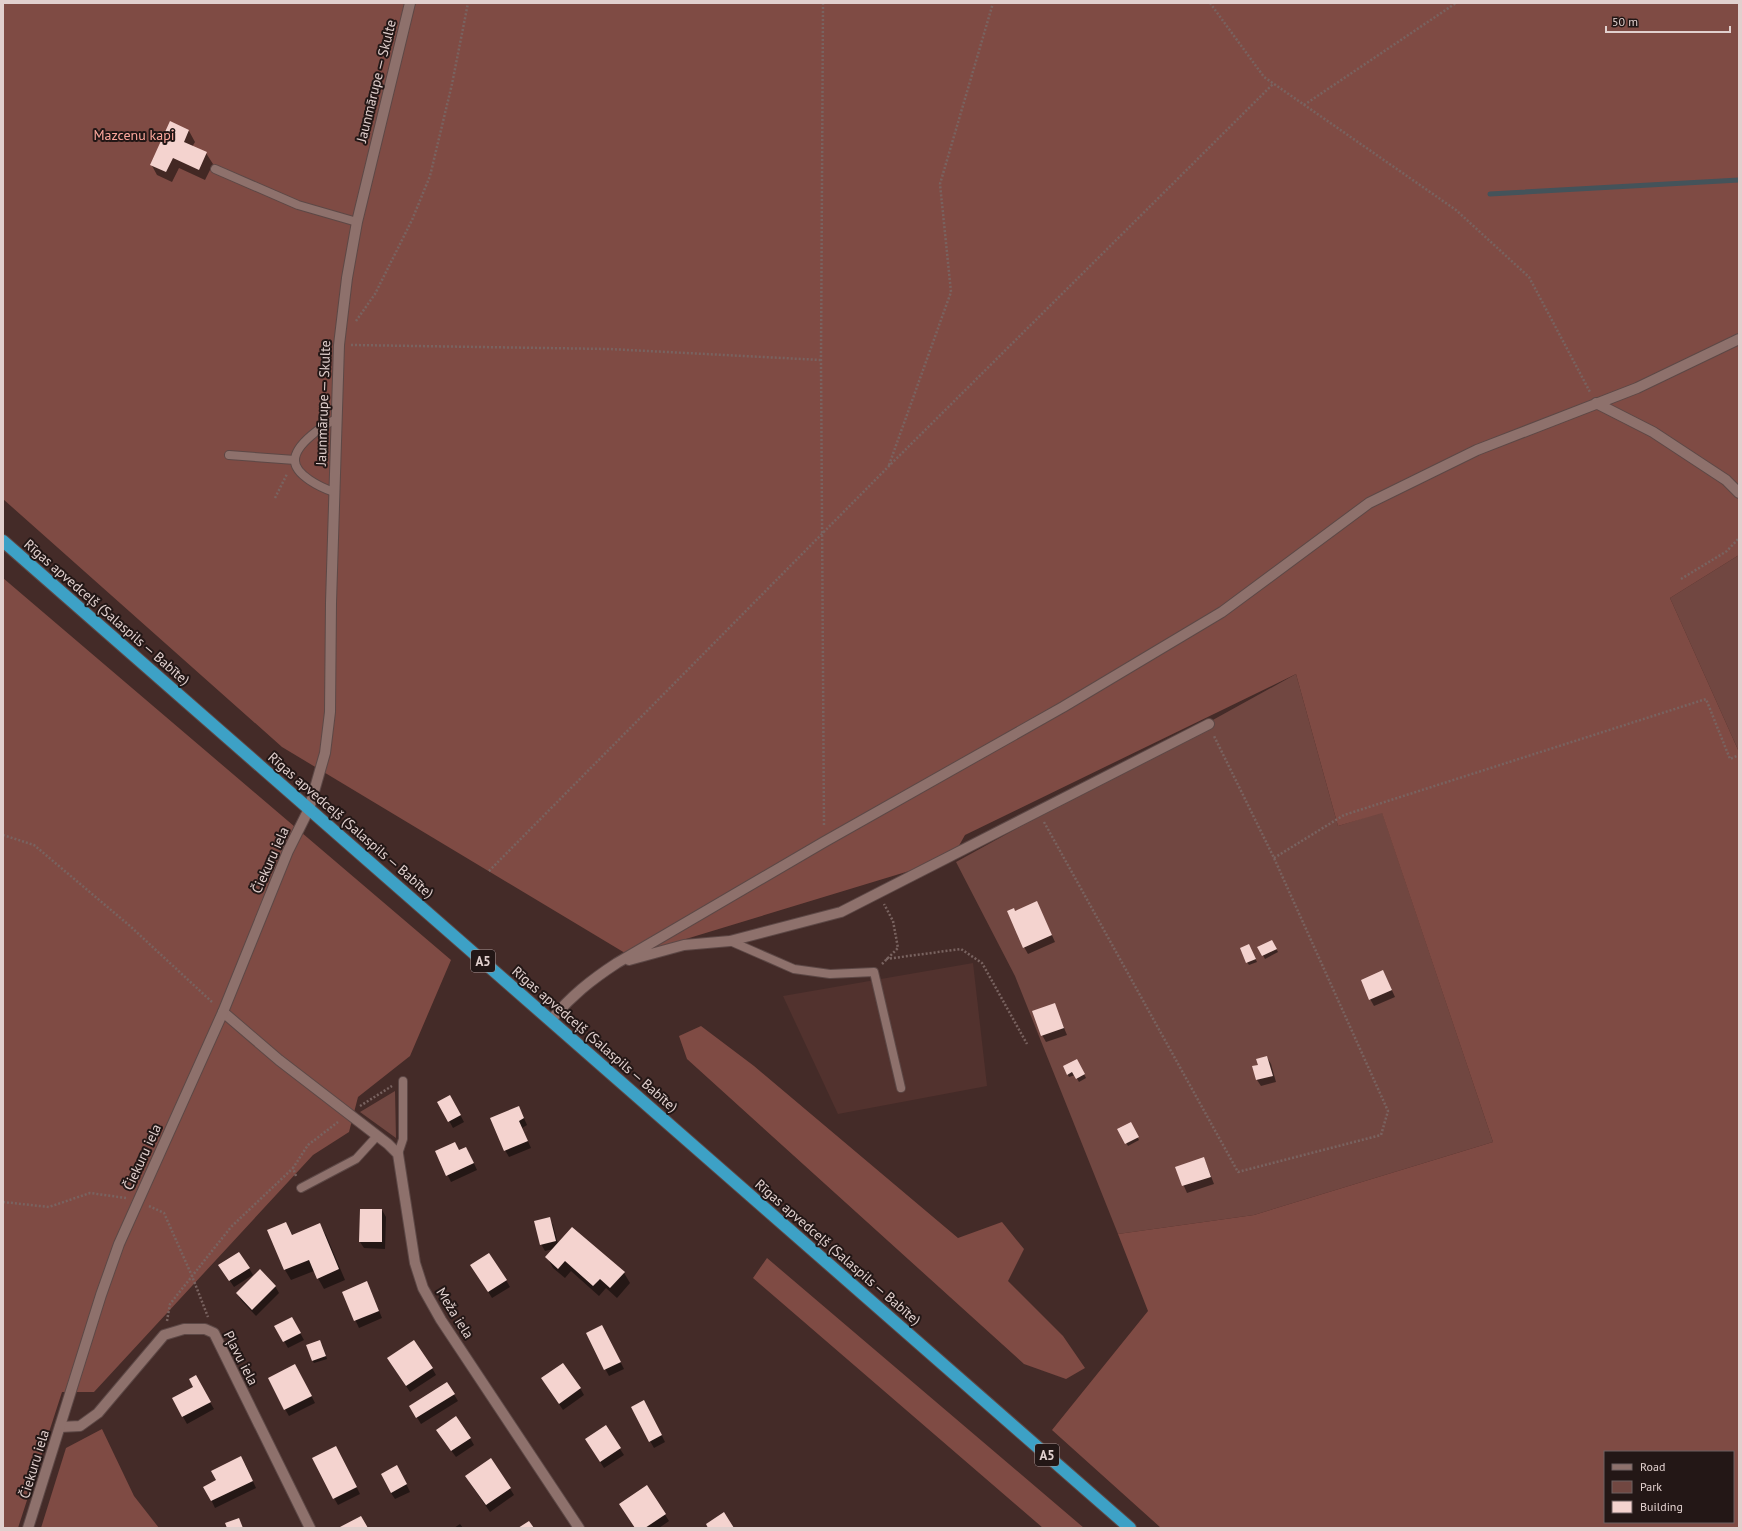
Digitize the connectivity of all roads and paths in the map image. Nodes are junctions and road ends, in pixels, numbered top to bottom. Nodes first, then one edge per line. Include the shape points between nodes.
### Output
1 (410, 3) edge
2 (468, 3) edge
3 (823, 3) edge
4 (993, 3) edge
5 (1210, 3) edge
6 (1456, 3) edge
7 (1273, 84) junction
8 (1304, 106) junction
9 (215, 169) dead end
10 (357, 222) junction
11 (353, 326) dead end
12 (1739, 339) edge
13 (339, 344) junction
14 (821, 360) junction
15 (1596, 403) junction
16 (336, 419) junction
17 (229, 455) dead end
18 (295, 460) junction
19 (889, 466) junction
20 (334, 492) junction
21 (1739, 492) edge
22 (275, 498) dead end
23 (822, 533) junction
24 (1739, 538) edge
25 (3, 541) edge
26 (1681, 578) dead end
27 (1208, 724) joint
28 (1739, 755) edge
29 (309, 809) junction
30 (1038, 811) junction
31 (3, 835) edge
32 (824, 842) junction
33 (1274, 858) junction
34 (489, 871) dead end
35 (878, 893) junction
36 (730, 941) junction
37 (886, 959) junction
38 (617, 963) junction
39 (874, 972) junction
40 (223, 1012) junction
41 (551, 1020) junction
42 (1027, 1044) dead end
43 (403, 1081) joint
44 (901, 1088) dead end
45 (349, 1114) junction
46 (377, 1136) junction
47 (398, 1154) junction
48 (293, 1168) junction
49 (301, 1188) joint
50 (138, 1200) junction
51 (3, 1202) edge
52 (192, 1276) junction
53 (214, 1333) junction
54 (164, 1335) junction
55 (60, 1427) junction
56 (28, 1528) edge
57 (310, 1528) edge
58 (579, 1528) edge
59 (1130, 1528) edge

1 - 10 street, Jaunmārupe — Skulte
2 - 11 path via 430,176 412,220 375,294
3 - 14 path
4 - 19 path via 940,184 951,292
5 - 7 path via 1264,78
6 - 8 path
7 - 8 path
7 - 19 path
8 - 15 path via 1456,210 1530,277
9 - 10 lane via 298,205
10 - 13 street, Jaunmārupe — Skulte
12 - 15 street via 1637,388
13 - 14 path via 609,350
13 - 16 street, Jaunmārupe — Skulte
14 - 23 path
15 - 21 street via 1653,432 1726,480
15 - 32 street via 1477,450 1369,503 1222,612 1063,707
16 - 18 lane via 324,425 307,440 299,449
16 - 20 street, Jaunmārupe — Skulte
17 - 18 lane
18 - 20 lane via 308,480
18 - 22 path
19 - 23 path
20 - 29 street, Jaunmārupe — Skulte via 330,712 325,753
23 - 32 path
23 - 34 path
24 - 26 path via 1727,550
25 - 29 highway, Rīgas apvedceļš (Salaspils — Babīte) / A5
27 - 30 street
27 - 33 path
28 - 33 path via 1730,759 1706,700 1344,815
29 - 40 street, Čiekuru iela via 288,851
29 - 41 highway, Rīgas apvedceļš (Salaspils — Babīte) / A5
30 - 33 path via 1238,1172 1381,1135 1388,1111
30 - 35 street
31 - 40 path via 34,845 130,926
32 - 38 street
35 - 36 street via 841,912
35 - 37 path via 893,921 898,948
36 - 38 street via 684,945
36 - 39 lane via 794,969 830,974
37 - 39 path
37 - 42 path via 961,949 982,963
38 - 41 street via 568,1000
39 - 44 lane
40 - 45 street via 279,1060
40 - 50 street, Čiekuru iela
41 - 59 highway, Rīgas apvedceļš (Salaspils — Babīte) / A5
43 - 45 path via 379,1093
43 - 47 lane, Meža iela via 403,1139
45 - 46 street
45 - 48 path via 308,1145
46 - 47 street
46 - 49 lane via 356,1159
47 - 58 street, Meža iela via 409,1233 423,1288 441,1320
48 - 49 path
48 - 52 path via 231,1227
50 - 51 path via 90,1193 49,1207
50 - 52 path via 164,1213
50 - 55 street, Čiekuru iela via 101,1295
52 - 53 path
52 - 54 path via 170,1304
53 - 54 street, Pļavu iela via 205,1329 184,1329
53 - 57 street, Pļavu iela
54 - 55 street via 98,1413 80,1426
55 - 56 street, Čiekuru iela

